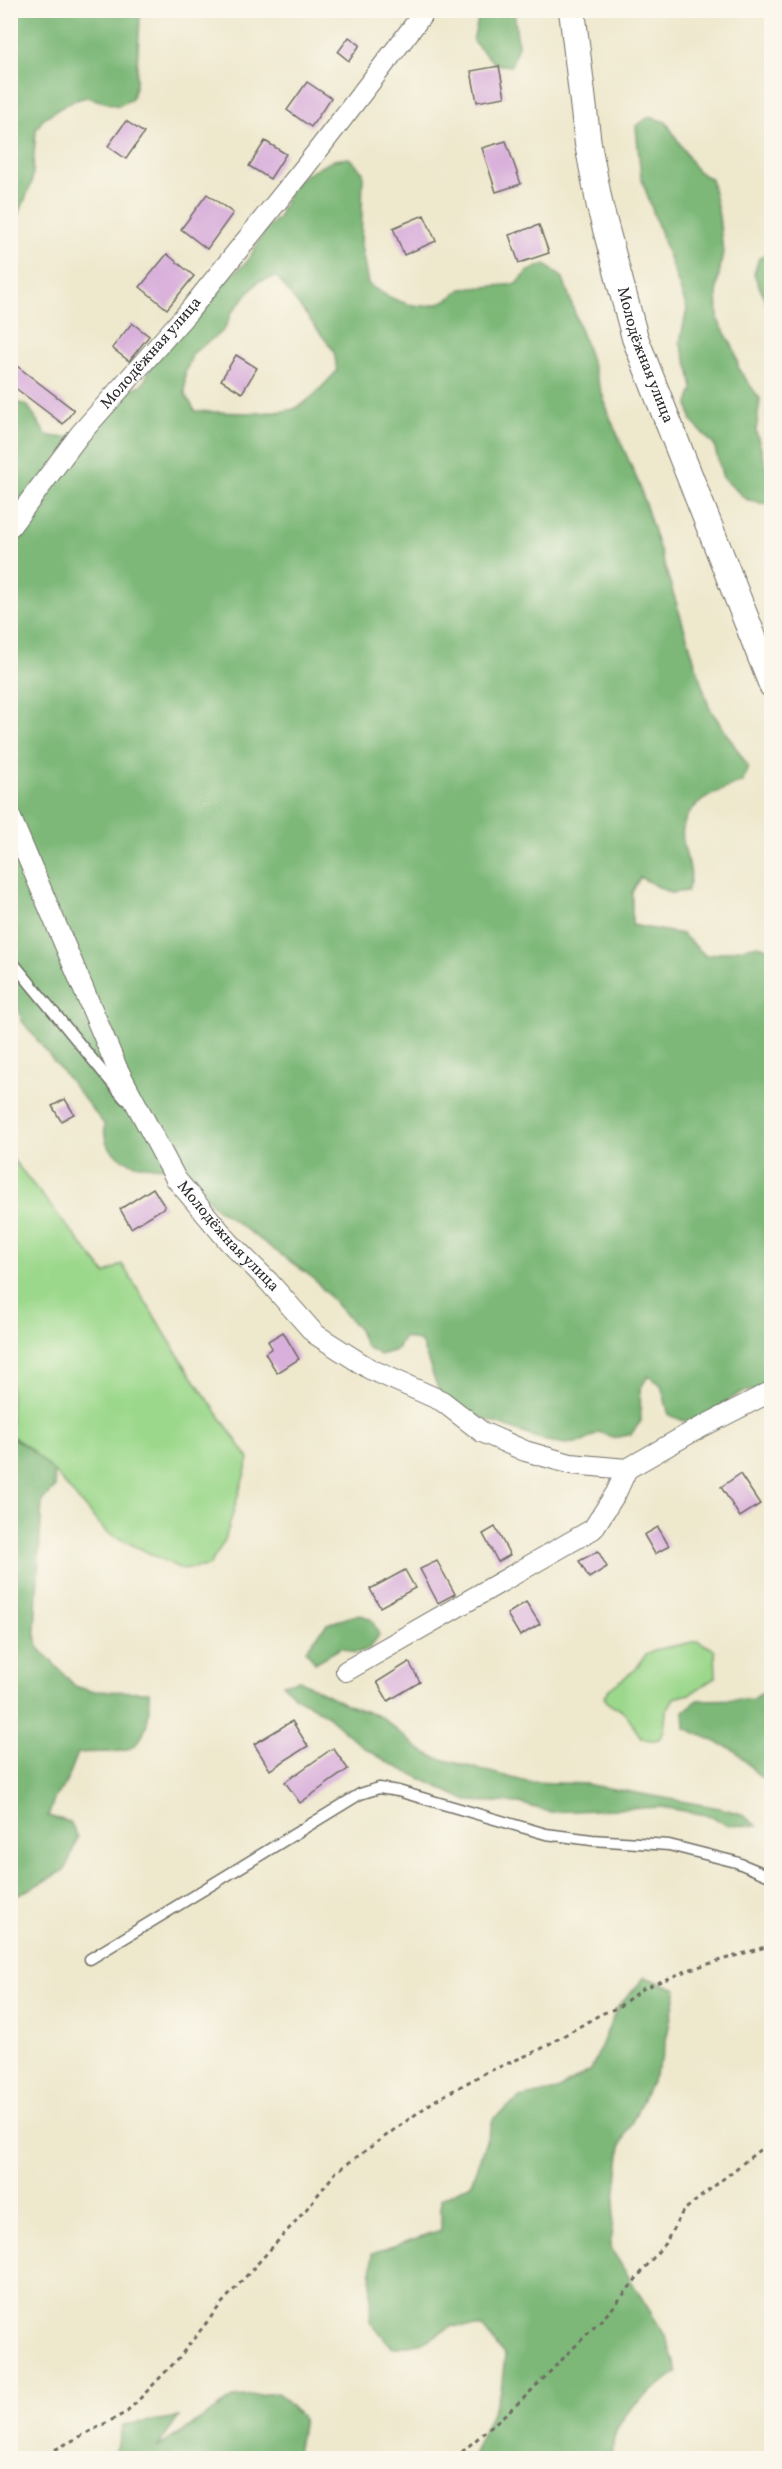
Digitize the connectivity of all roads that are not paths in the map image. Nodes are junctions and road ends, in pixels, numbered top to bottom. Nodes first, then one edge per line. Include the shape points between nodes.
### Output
1 (426, 10) edge
2 (572, 10) edge
3 (10, 527) edge
4 (771, 685) edge
5 (10, 816) edge
6 (10, 959) edge
7 (148, 1127) junction
8 (771, 1391) edge
9 (627, 1469) junction
10 (346, 1671) dead end
11 (771, 1877) edge
12 (90, 1959) dead end

1 - 3 street, Молодёжная улица via 284,194 189,311 80,434
2 - 4 street, Молодёжная улица via 588,144 634,338
5 - 7 street, Молодёжная улица via 117,1068
6 - 7 lane
7 - 9 street, Молодёжная улица via 176,1179 315,1334 370,1369 442,1401 482,1432 525,1451 571,1464
8 - 9 street
9 - 10 street via 593,1529
11 - 12 lane via 735,1862 669,1845 546,1834 379,1788 360,1794

